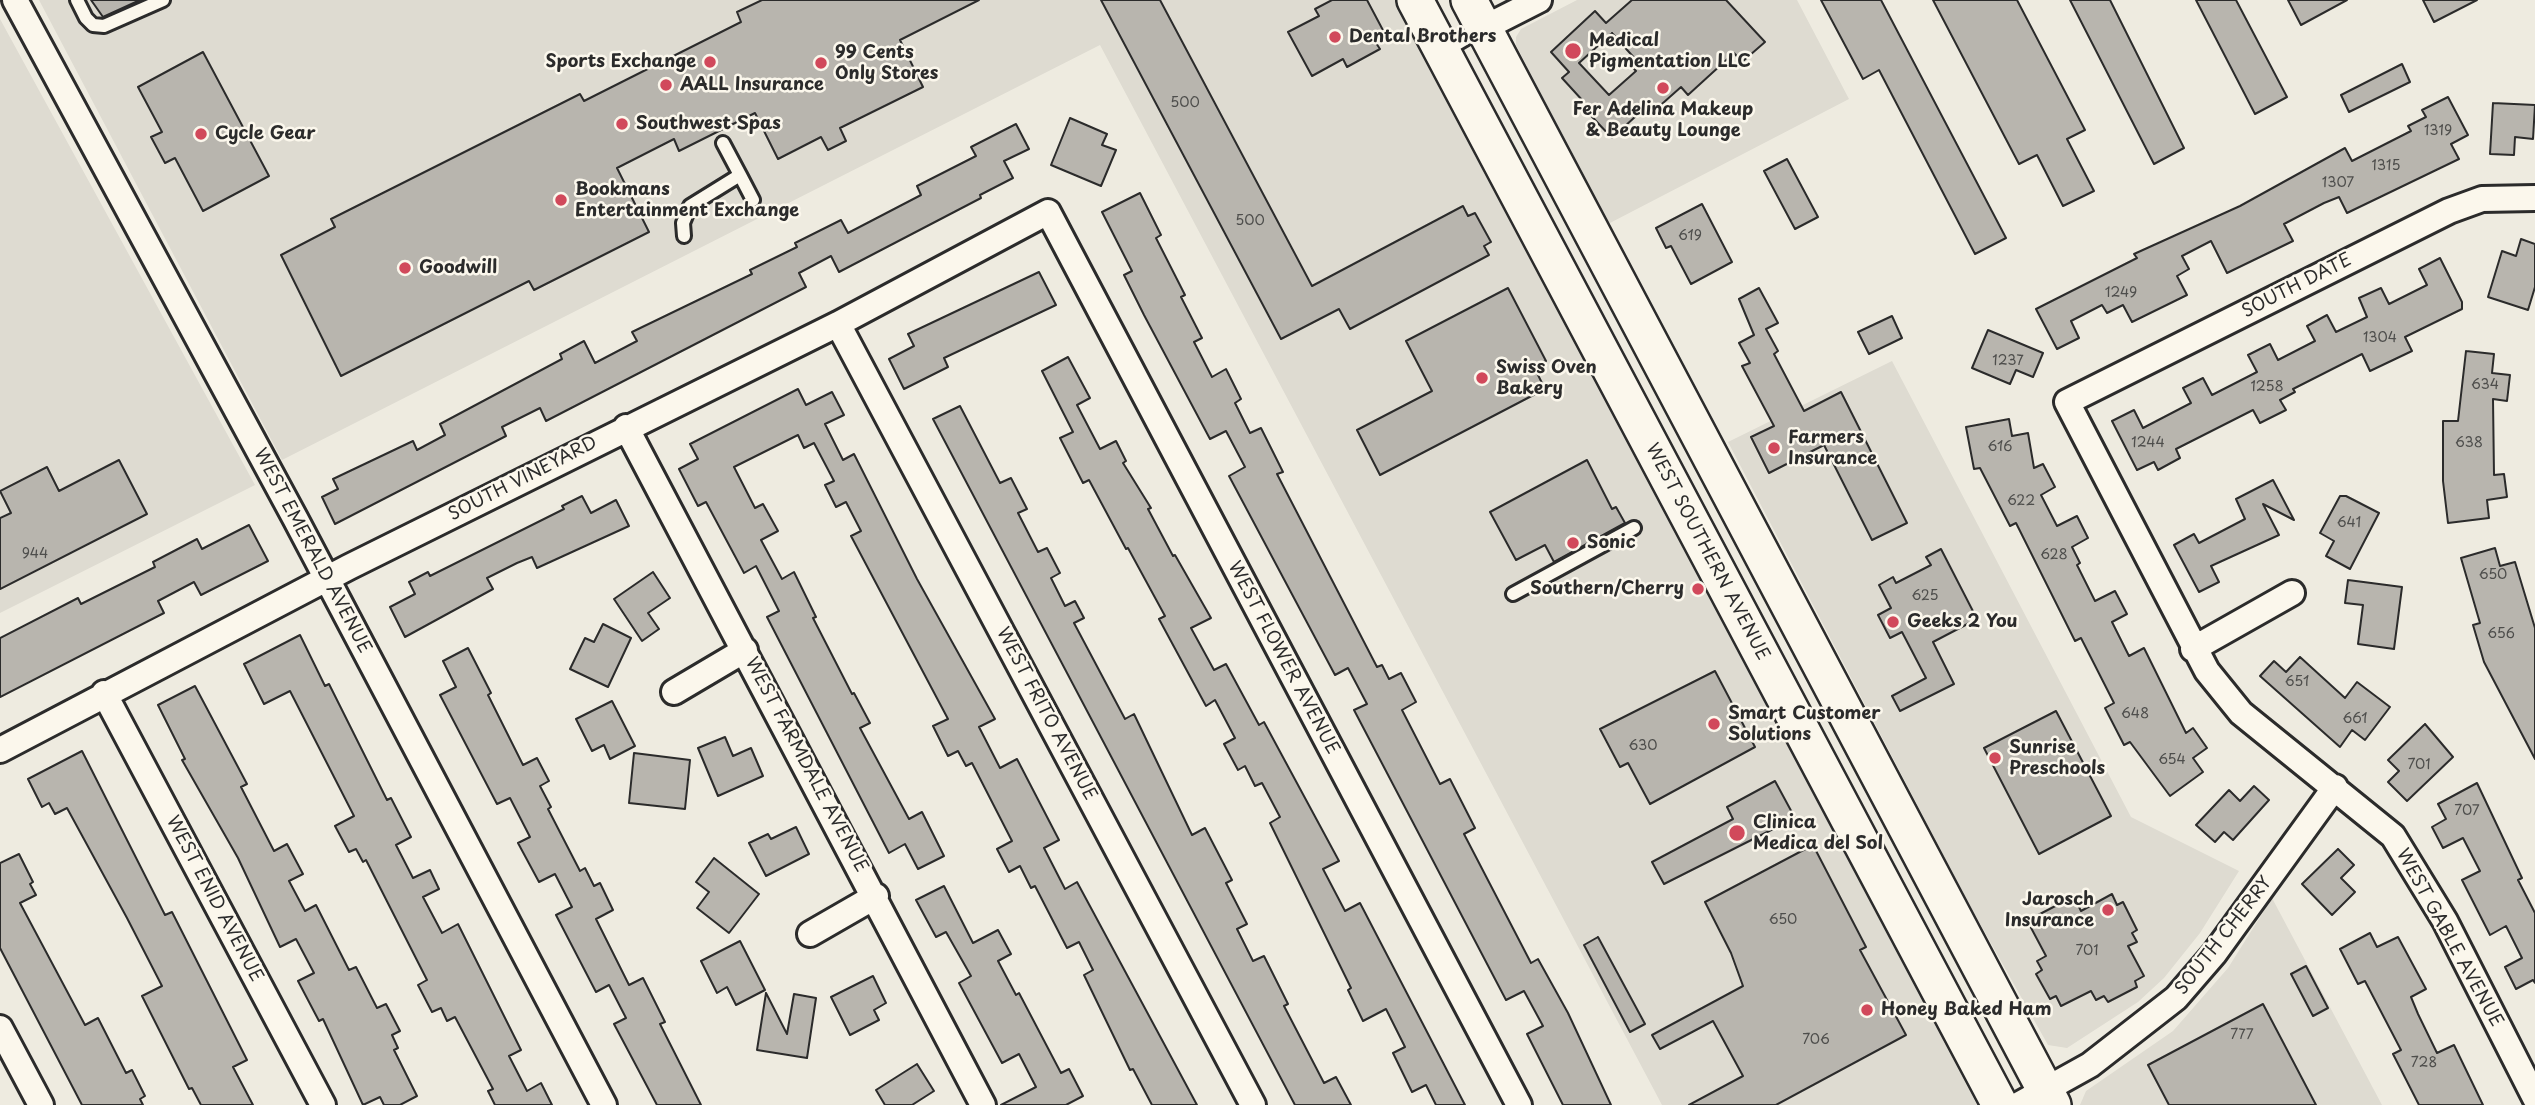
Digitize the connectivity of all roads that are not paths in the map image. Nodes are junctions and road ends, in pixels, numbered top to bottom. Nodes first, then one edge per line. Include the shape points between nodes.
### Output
1 (15, 0) edge
2 (77, 0) edge
3 (163, 0) edge
4 (1415, 0) edge
5 (1539, 0) edge
6 (1476, 14) edge
7 (1443, 52) junction
8 (723, 143) dead end
9 (740, 175) junction
10 (2535, 198) edge
11 (753, 200) dead end
12 (1048, 212) joint
13 (684, 236) dead end
14 (838, 324) junction
15 (2067, 402) joint
16 (626, 427) junction
17 (1634, 528) dead end
18 (326, 578) junction
19 (2292, 593) dead end
20 (1513, 594) dead end
21 (2193, 649) junction
22 (745, 650) junction
23 (674, 692) dead end
24 (104, 693) junction
25 (0, 750) edge
26 (2335, 787) junction
27 (876, 897) junction
28 (810, 934) dead end
29 (0, 1028) edge
30 (2535, 1098) edge
31 (2038, 1100) edge
32 (41, 1105) edge
33 (323, 1105) edge
34 (604, 1105) edge
35 (983, 1105) edge
36 (1253, 1105) edge
37 (1519, 1105) edge
38 (2000, 1105) edge

1 - 18 street, WEST EMERALD AVENUE
2 - 3 lane via 86,18 104,26
4 - 7 main road, WEST SOUTHERN AVENUE
5 - 6 street
6 - 7 lane
6 - 31 main road
7 - 38 main road, WEST SOUTHERN AVENUE
8 - 9 lane
9 - 11 lane
9 - 13 lane via 690,206 683,223
10 - 15 street, SOUTH DATE via 2482,199 2449,211
12 - 14 street, SOUTH VINEYARD
12 - 37 street, WEST FLOWER AVENUE
14 - 16 street, SOUTH VINEYARD
14 - 36 street, WEST FRITO AVENUE
15 - 21 street, WEST GABLE AVENUE
16 - 18 street, SOUTH VINEYARD
16 - 22 street, WEST FARMDALE AVENUE
17 - 20 lane
18 - 24 street, SOUTH VINEYARD
18 - 34 street, WEST EMERALD AVENUE
19 - 21 street
21 - 26 street, WEST GABLE AVENUE via 2241,713
22 - 23 street
22 - 27 street, WEST FARMDALE AVENUE
24 - 25 street, SOUTH VINEYARD
24 - 33 street, WEST ENID AVENUE
26 - 30 street, WEST GABLE AVENUE via 2393,836 2445,921
26 - 31 street, SOUTH CHERRY via 2214,954 2176,998
27 - 28 street
27 - 35 street, WEST FARMDALE AVENUE
29 - 32 street

